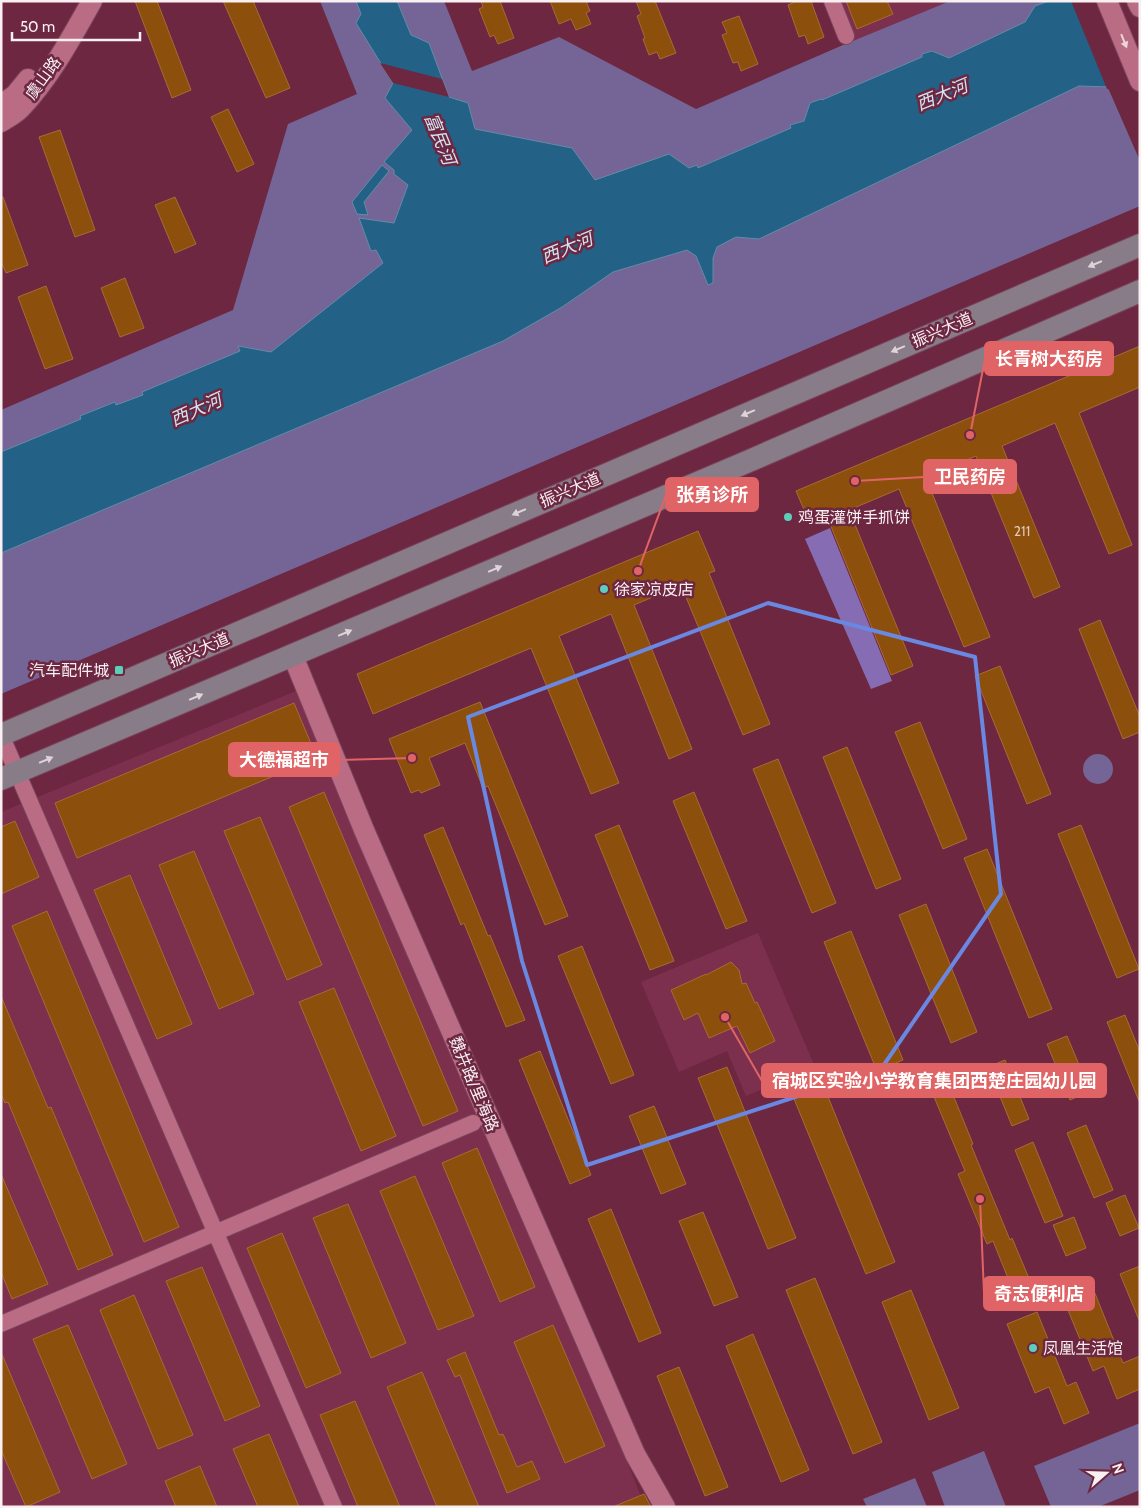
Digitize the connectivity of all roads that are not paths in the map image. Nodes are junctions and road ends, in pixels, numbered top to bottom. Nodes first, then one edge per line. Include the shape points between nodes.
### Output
1 (77, 1) edge
2 (92, 1) edge
3 (832, 1) edge
4 (1107, 1) edge
5 (1138, 1) edge
6 (1140, 7) edge
7 (846, 36) dead end
8 (1140, 81) edge
9 (1, 105) edge
10 (1, 122) edge
11 (1140, 245) edge
12 (1140, 291) edge
13 (293, 656) junction
14 (1, 735) edge
15 (9, 776) edge
16 (473, 1123) dead end
17 (215, 1233) junction
18 (1, 1324) edge
19 (334, 1507) edge
20 (665, 1507) edge

1 - 9 street, 虞山路 via 37,68 15,95
2 - 10 street, 虞山路 via 38,89 19,110
3 - 7 street
4 -> 8 street
5 - 6 street
11 -> 14 main road, 振兴大道
13 -> 12 main road
15 -> 13 main road
13 - 20 street, 魏井路/里海路 via 368,839 635,1454
14 - 15 street
15 - 17 street
16 - 17 street
17 - 18 street
17 - 19 street

